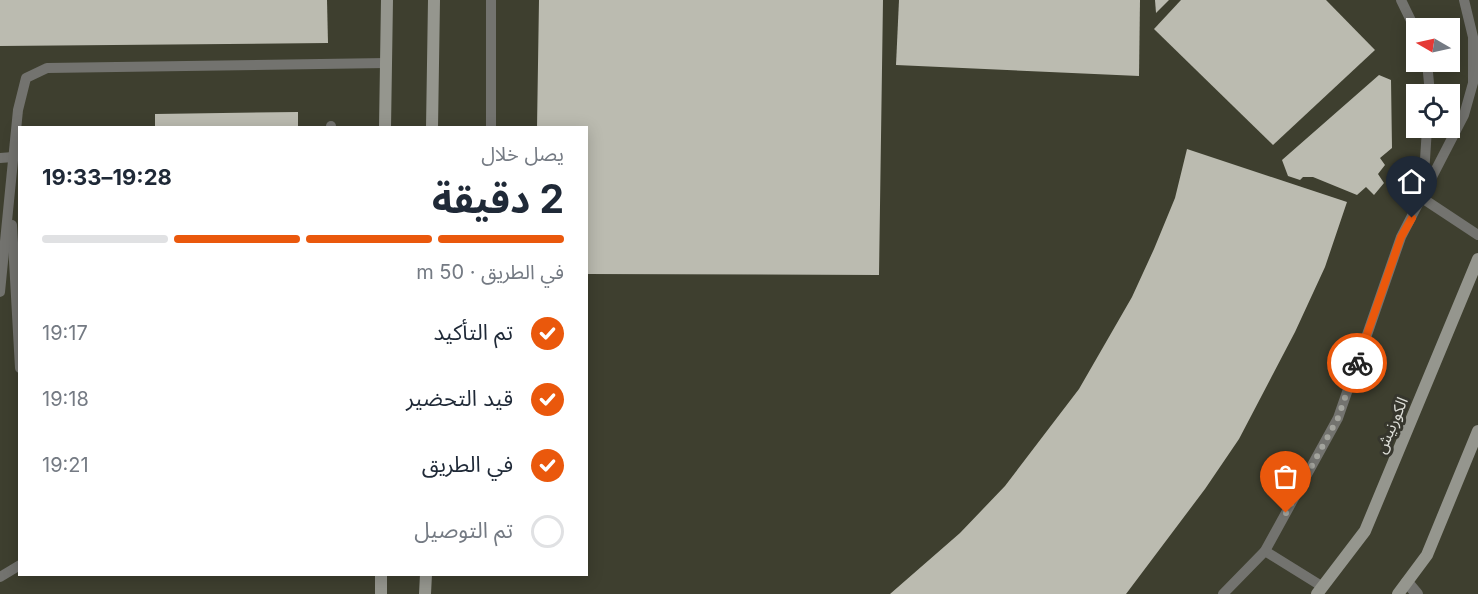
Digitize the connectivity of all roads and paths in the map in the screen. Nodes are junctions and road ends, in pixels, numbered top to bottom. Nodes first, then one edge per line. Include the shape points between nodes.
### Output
1 (387, 0) edge
2 (434, 0) edge
3 (491, 0) edge
4 (1401, 0) edge
5 (1464, 0) edge
6 (1410, 18) edge
7 (386, 63) junction
8 (386, 126) edge
9 (432, 126) edge
10 (491, 126) edge
11 (1426, 138) edge
12 (13, 157) junction
13 (0, 158) edge
14 (10, 191) junction
15 (1422, 198) junction
16 (1478, 235) edge
17 (1478, 259) edge
18 (0, 292) edge
19 (18, 333) edge
20 (1478, 431) edge
21 (1265, 551) junction
22 (18, 566) edge
23 (381, 576) edge
24 (426, 576) edge
25 (0, 577) edge
26 (1407, 582) junction
27 (1320, 590) edge
28 (381, 594) edge
29 (425, 594) edge
30 (1223, 594) edge
31 (1398, 594) edge
32 (1417, 594) edge

1 - 7 main road
2 - 9 main road
3 - 10 lane
4 - 6 lane
5 - 15 lane via 1473,37 1473,83 1464,116
7 - 8 main road
7 - 12 lane via 47,68 26,78
11 - 15 lane
12 - 13 lane
12 - 14 lane
14 - 18 lane
14 - 19 lane
15 - 16 lane
15 - 21 lane via 1401,237 1338,418
17 - 27 main road, الكورنيش via 1365,531
20 - 26 main road via 1427,555
21 - 27 lane
21 - 30 lane
22 - 25 lane
23 - 28 main road
24 - 29 main road
26 - 31 main road
26 - 32 street

